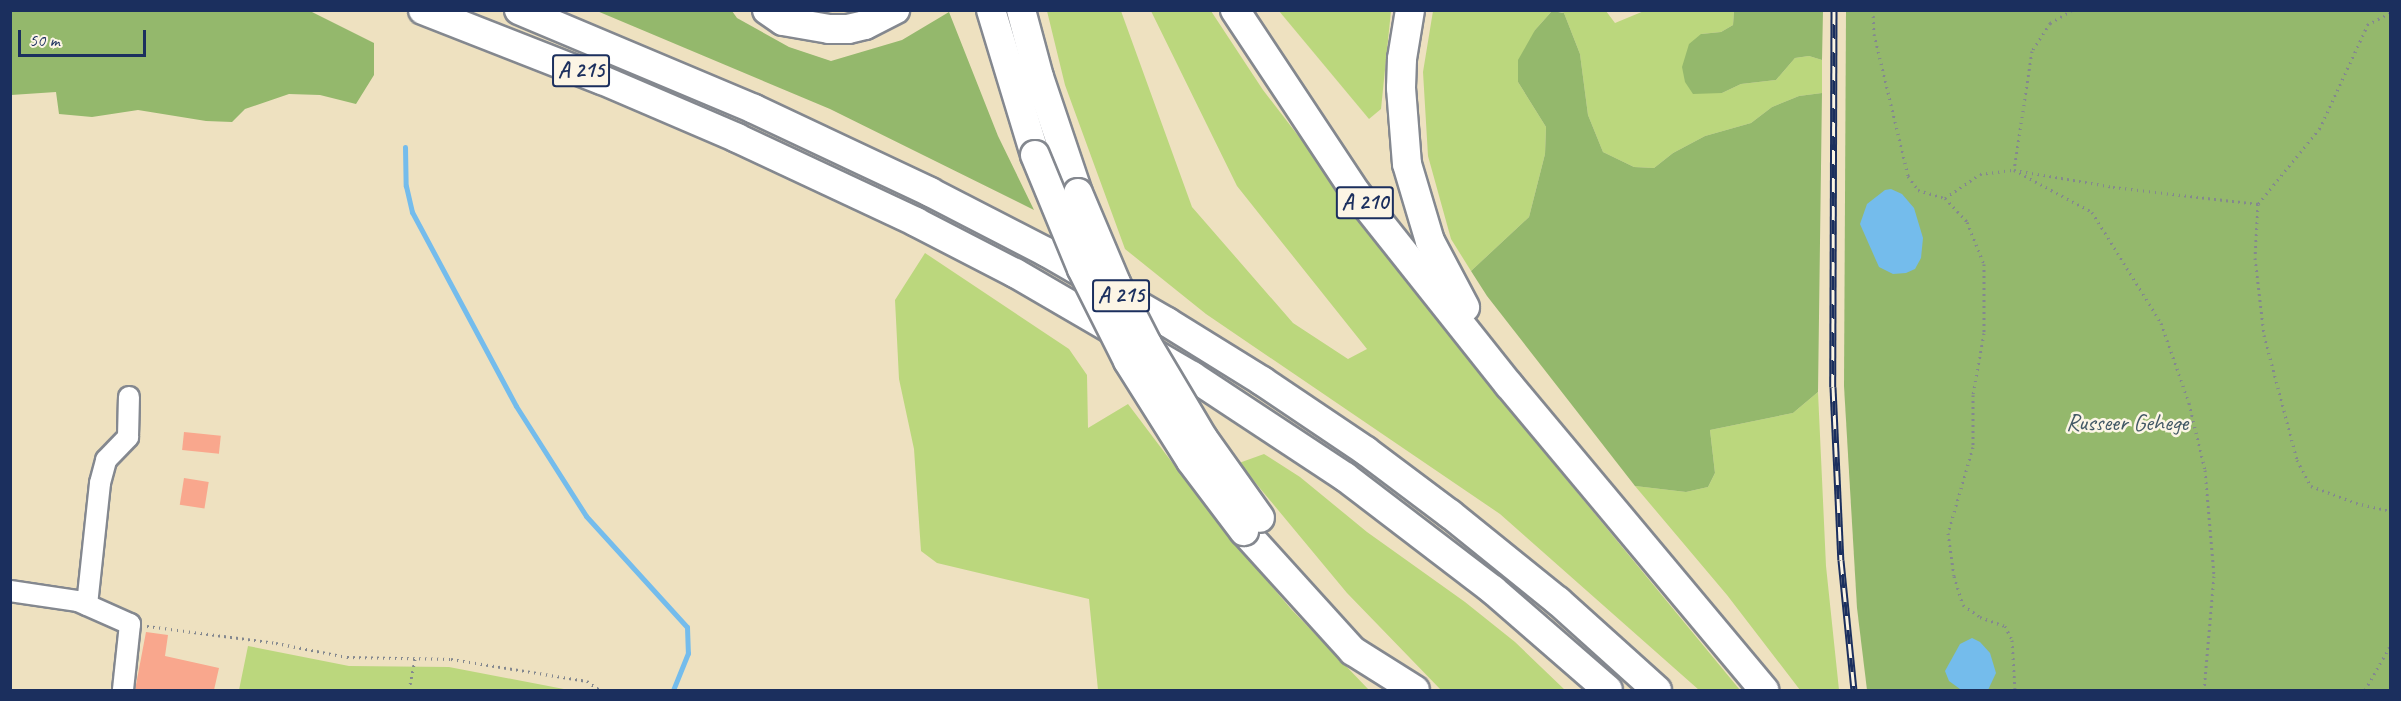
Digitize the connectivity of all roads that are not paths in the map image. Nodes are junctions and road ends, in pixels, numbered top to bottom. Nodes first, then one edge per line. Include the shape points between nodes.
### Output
1 (423, 10) edge
2 (519, 10) edge
3 (767, 10) edge
4 (895, 10) edge
5 (991, 10) edge
6 (1021, 10) edge
7 (1234, 10) edge
8 (1410, 10) edge
9 (1509, 385) junction
10 (129, 397) dead end
11 (1252, 525) junction
12 (10, 591) edge
13 (87, 605) junction
14 (123, 690) edge
15 (1416, 690) edge
16 (1608, 690) edge
17 (1657, 690) edge
18 (1764, 690) edge

1 - 16 highway, A 215 via 737,138 878,203 1015,273 1192,376 1346,477 1493,590
2 - 17 highway, A 215 via 754,108 930,192 1046,252 1167,322 1366,451 1558,601
3 - 4 highway via 783,21 848,29
5 - 11 highway, bridge via 1035,154 1082,269 1128,361 1191,461
6 - 11 highway, bridge via 1078,194 1116,283
7 - 9 highway, A 210 via 1357,194
8 - 9 highway via 1402,59 1402,118 1413,192 1439,260
9 - 18 highway, A 210
10 - 13 street via 128,437 106,460 100,483
11 - 15 highway via 1353,651
12 - 13 street
13 - 14 street via 130,624

